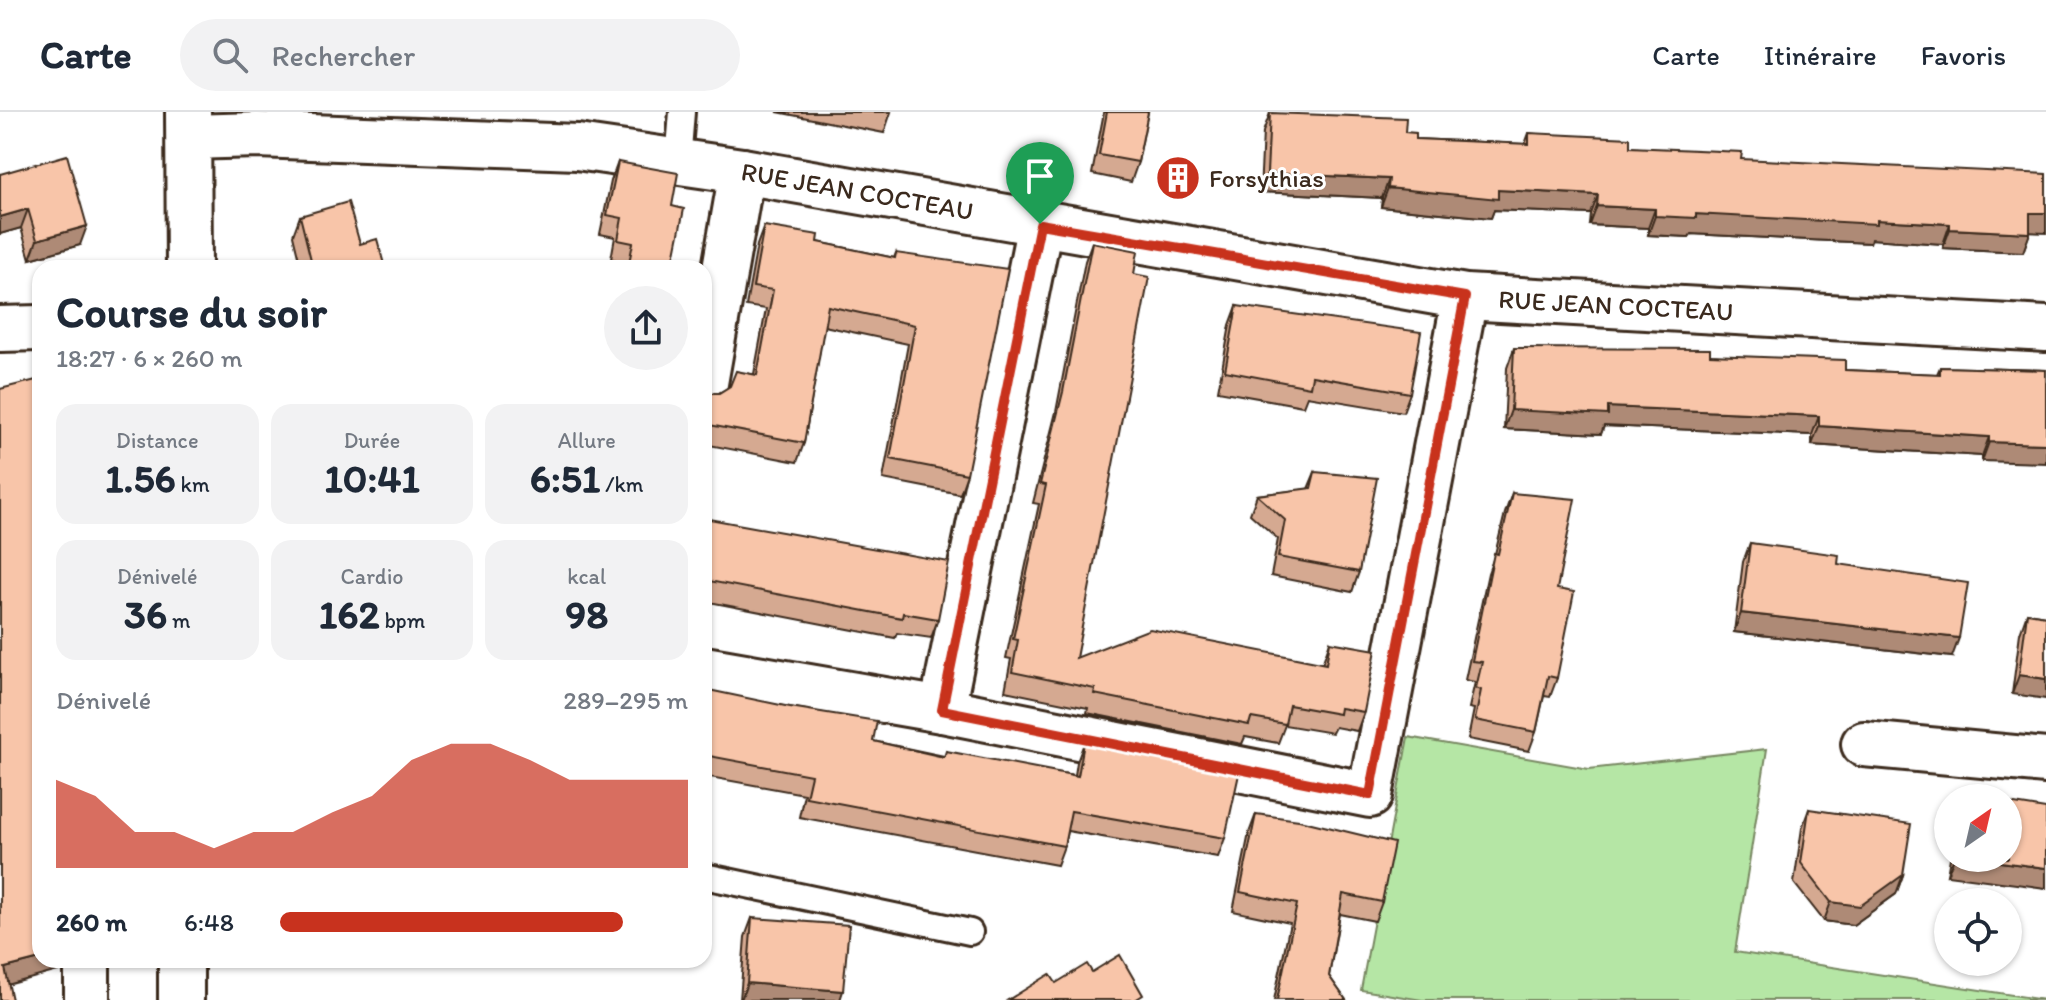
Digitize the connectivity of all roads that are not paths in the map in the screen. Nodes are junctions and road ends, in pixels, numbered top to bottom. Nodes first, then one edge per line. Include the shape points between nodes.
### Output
1 (682, 112) edge
2 (188, 124) edge
3 (678, 162) junction
4 (742, 171) junction
5 (1040, 224) junction
6 (189, 260) edge
7 (1465, 297) junction
8 (32, 328) edge
9 (0, 329) edge
10 (2046, 329) edge
11 (712, 343) edge
12 (712, 670) edge
13 (942, 710) junction
14 (1864, 744) dead end
15 (2046, 761) edge
16 (712, 878) edge
17 (970, 932) dead end
18 (87, 968) edge
19 (181, 968) edge
20 (87, 1000) edge
21 (181, 1000) edge

1 - 3 lane
2 - 3 street, RUE JEAN COCTEAU via 257,135 577,147
2 - 6 street
3 - 4 street, RUE JEAN COCTEAU
4 - 5 street, RUE JEAN COCTEAU
4 - 11 street
5 - 7 street, RUE JEAN COCTEAU
5 - 13 street
7 - 10 street, RUE JEAN COCTEAU
7 - 13 street via 1370,795
8 - 9 street
12 - 13 street
14 - 15 street
16 - 17 lane
18 - 20 street
19 - 21 street

